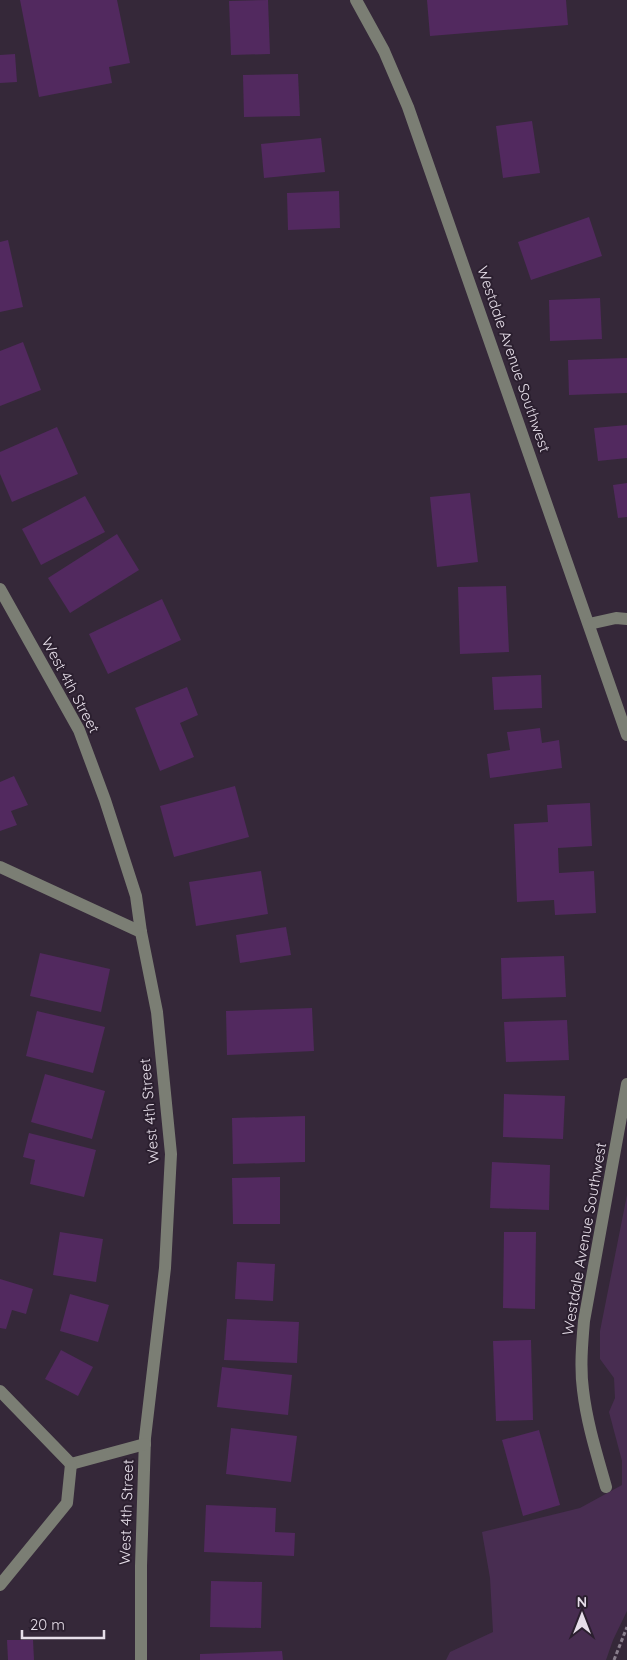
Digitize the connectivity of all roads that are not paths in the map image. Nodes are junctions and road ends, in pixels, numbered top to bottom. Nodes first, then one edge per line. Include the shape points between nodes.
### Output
1 (356, 0) edge
2 (0, 589) edge
3 (627, 619) edge
4 (589, 624) junction
5 (627, 735) edge
6 (0, 867) edge
7 (141, 932) junction
8 (627, 1084) edge
9 (0, 1391) edge
10 (145, 1444) junction
11 (71, 1464) junction
12 (606, 1488) dead end
13 (0, 1585) edge
14 (141, 1660) edge

1 - 4 street, Westdale Avenue Southwest via 384,51 408,107
2 - 7 street, West 4th Street via 79,730 136,896
3 - 4 street
4 - 5 street, Westdale Avenue Southwest
6 - 7 street
7 - 10 street, West 4th Street via 157,1012 171,1154 165,1268
8 - 12 street, Westdale Avenue Southwest via 584,1321 582,1356 582,1389 589,1428
9 - 11 street
10 - 11 street
10 - 14 street, West 4th Street
11 - 13 street via 67,1503

